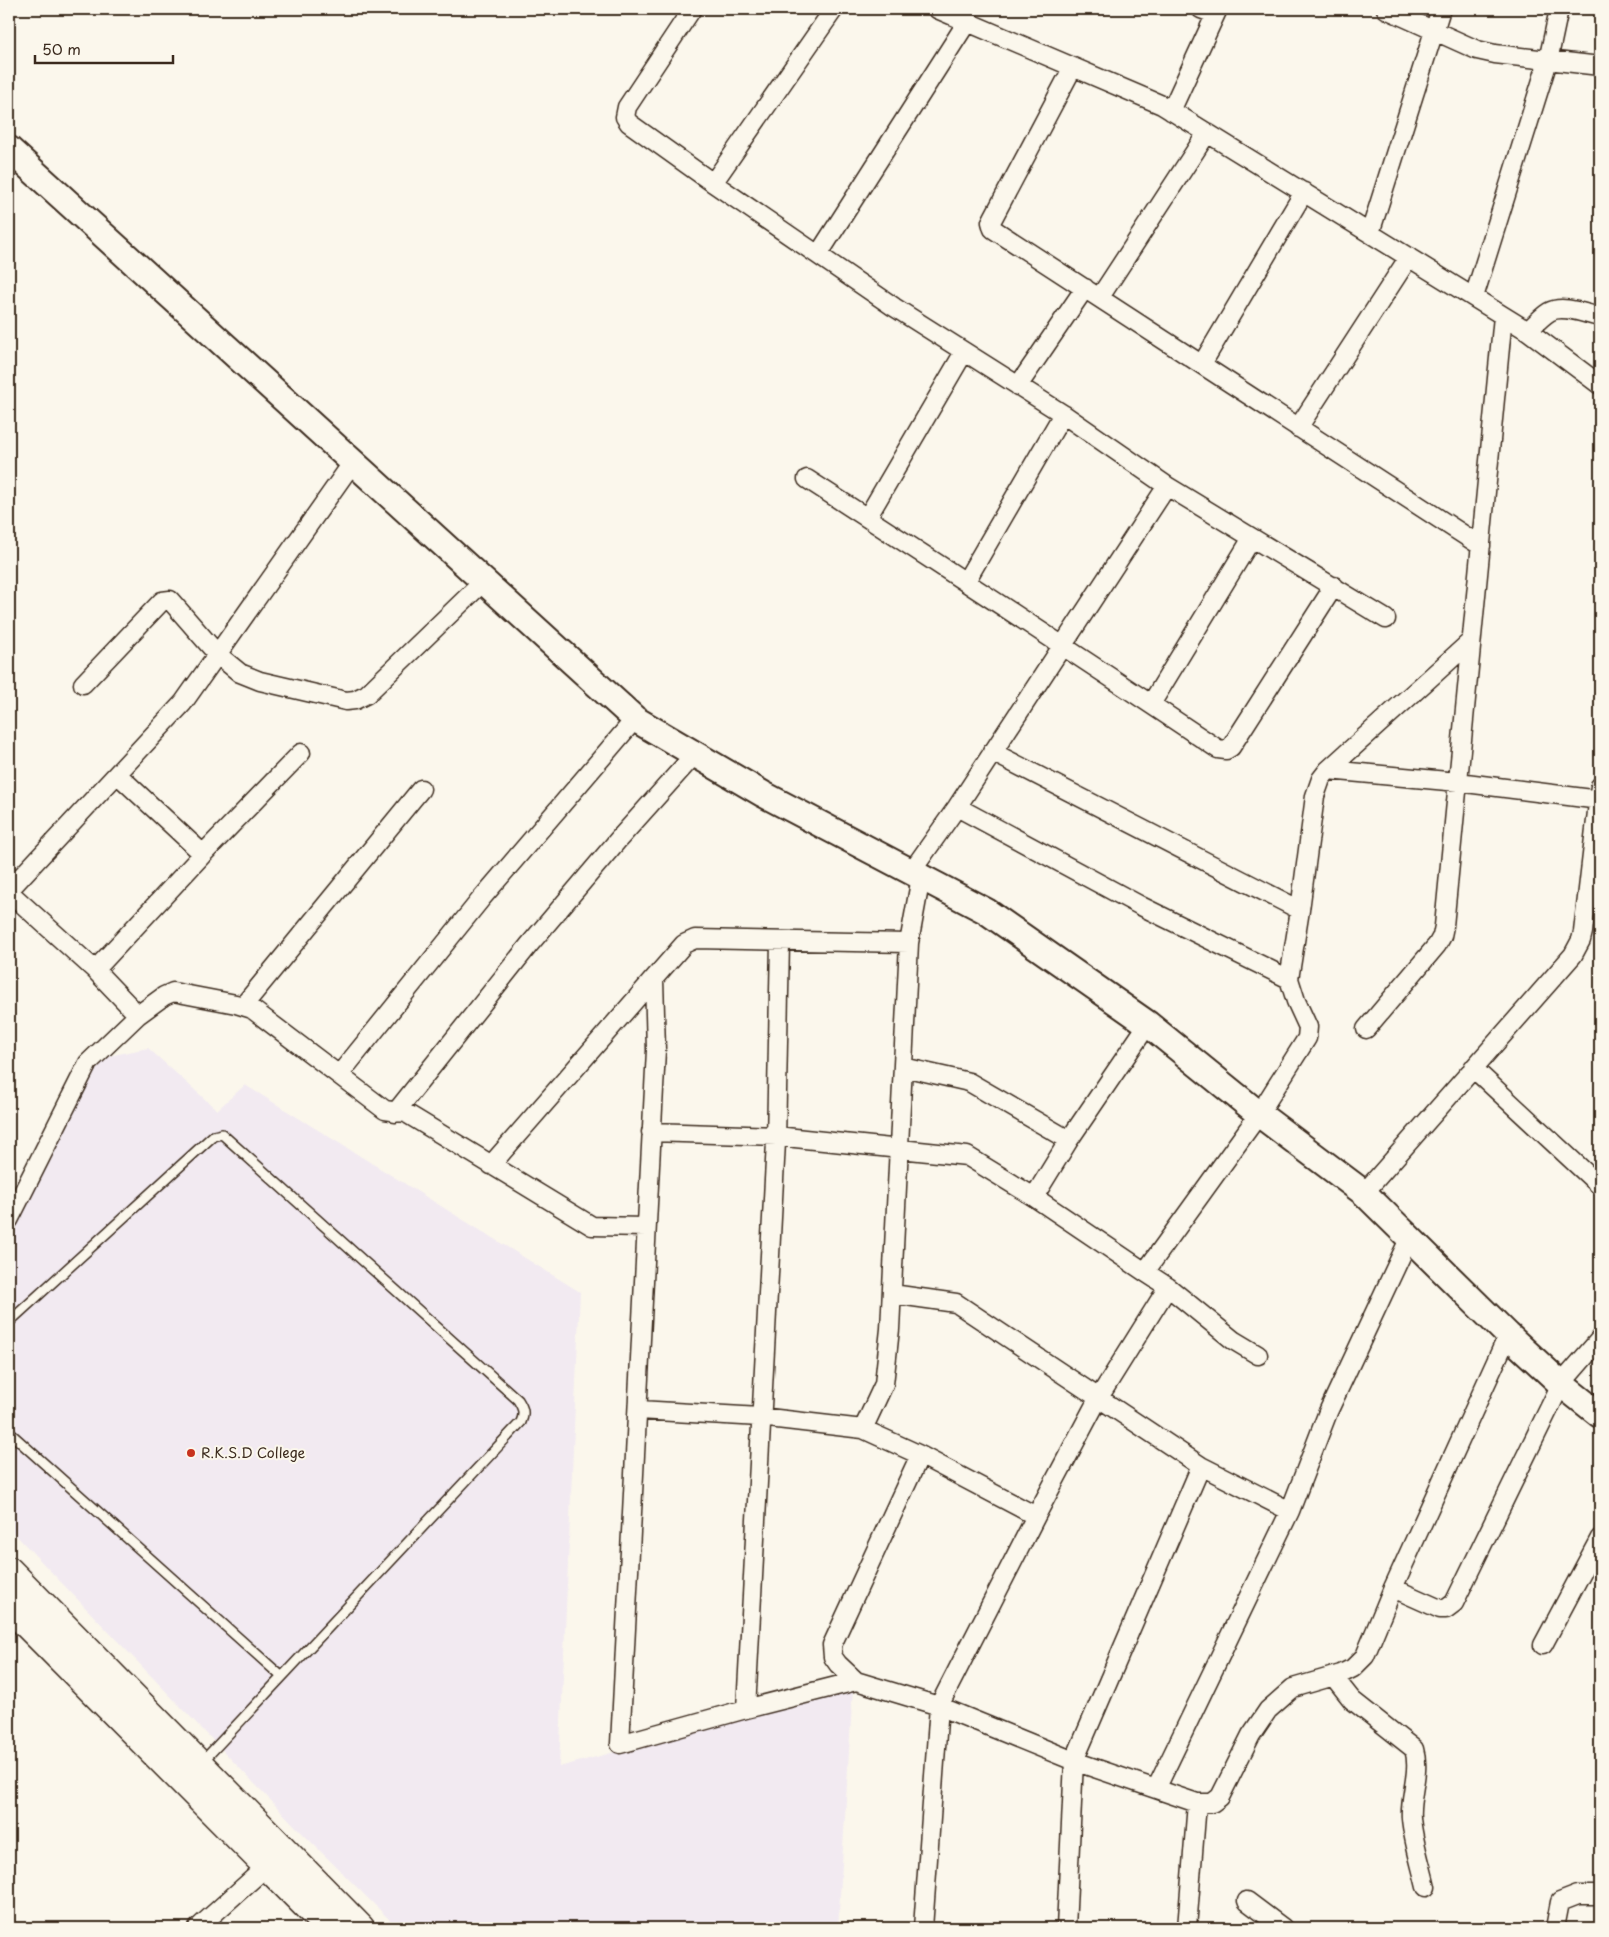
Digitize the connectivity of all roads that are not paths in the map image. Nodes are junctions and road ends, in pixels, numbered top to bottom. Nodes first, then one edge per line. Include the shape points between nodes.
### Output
1 (692, 9) edge
2 (834, 9) edge
3 (937, 9) edge
4 (1386, 9) edge
5 (1441, 9) edge
6 (1559, 9) edge
7 (1211, 10) edge
8 (967, 22) junction
9 (1433, 31) junction
10 (1548, 61) junction
11 (1600, 66) edge
12 (1073, 67) junction
13 (1171, 111) junction
14 (1207, 133) junction
15 (9, 149) edge
16 (713, 183) junction
17 (1304, 192) junction
18 (1370, 233) junction
19 (818, 255) junction
20 (1409, 257) junction
21 (1093, 293) junction
22 (1474, 297) junction
23 (1503, 316) junction
24 (1600, 317) edge
25 (1528, 331) junction
26 (964, 352) junction
27 (1202, 364) junction
28 (1600, 385) edge
29 (1018, 386) junction
30 (1063, 414) junction
31 (1298, 428) junction
32 (353, 462) junction
33 (807, 479) dead end
34 (1167, 486) junction
35 (867, 518) junction
36 (1252, 538) junction
37 (1480, 546) junction
38 (484, 581) junction
39 (966, 581) junction
40 (1334, 586) junction
41 (1386, 618) dead end
42 (1471, 641) junction
43 (1062, 647) junction
44 (218, 655) junction
45 (83, 684) dead end
46 (1151, 704) junction
47 (635, 719) junction
48 (992, 752) junction
49 (301, 753) dead end
50 (695, 754) junction
51 (1328, 770) junction
52 (117, 774) junction
53 (1458, 782) junction
54 (421, 789) dead end
55 (1600, 795) edge
56 (957, 807) junction
57 (203, 854) junction
58 (916, 874) junction
59 (9, 891) edge
60 (1300, 910) junction
61 (780, 942) junction
62 (909, 943) junction
63 (95, 970) junction
64 (654, 978) junction
65 (1289, 978) junction
66 (243, 1006) junction
67 (138, 1015) junction
68 (1148, 1024) junction
69 (1366, 1029) dead end
70 (903, 1067) junction
71 (1473, 1068) junction
72 (338, 1075) junction
73 (395, 1113) junction
74 (1258, 1114) junction
75 (652, 1132) junction
76 (776, 1136) junction
77 (1069, 1140) junction
78 (899, 1148) junction
79 (491, 1165) junction
80 (1600, 1186) edge
81 (1364, 1193) junction
82 (1034, 1197) junction
83 (9, 1220) edge
84 (646, 1228) junction
85 (1409, 1239) junction
86 (1145, 1272) junction
87 (1168, 1287) junction
88 (892, 1294) junction
89 (9, 1322) edge
90 (1508, 1335) junction
91 (1600, 1339) edge
92 (1258, 1355) dead end
93 (1561, 1384) junction
94 (1098, 1399) junction
95 (639, 1410) junction
96 (1600, 1415) edge
97 (760, 1417) junction
98 (863, 1429) junction
99 (9, 1432) edge
100 (920, 1455) junction
101 (1202, 1466) junction
102 (1290, 1511) junction
103 (1036, 1516) junction
104 (1600, 1538) edge
105 (1393, 1588) junction
106 (12, 1590) edge
107 (1543, 1645) dead end
108 (281, 1676) junction
109 (1334, 1676) junction
110 (856, 1681) junction
111 (940, 1706) junction
112 (746, 1709) junction
113 (1074, 1761) junction
114 (200, 1764) junction
115 (1156, 1790) junction
116 (1197, 1804) junction
117 (267, 1866) junction
118 (1426, 1887) dead end
119 (1600, 1895) edge
120 (1247, 1901) dead end
121 (198, 1928) edge
122 (329, 1928) edge
123 (360, 1928) edge
124 (923, 1928) edge
125 (1066, 1928) edge
126 (1187, 1928) edge
127 (1283, 1928) edge
128 (1555, 1928) edge

1 - 16 street via 627,107 625,117
2 - 16 street
3 - 8 street
4 - 9 street
5 - 9 street
6 - 10 street
7 - 13 street
8 - 12 street
8 - 19 street
9 - 10 street via 1477,50
9 - 18 street
10 - 11 street
10 - 22 street
12 - 13 street
12 - 21 street via 991,222 993,229
13 - 14 street
14 - 17 street
14 - 21 street
15 - 32 street
16 - 19 street
17 - 18 street
17 - 27 street
18 - 20 street
19 - 26 street
20 - 22 street
20 - 31 street
21 - 27 street
21 - 29 street
22 - 23 street
23 - 25 street
23 - 37 street
24 - 25 street via 1553,310
25 - 28 street
26 - 29 street
26 - 35 street
27 - 31 street
29 - 30 street
30 - 34 street
30 - 39 street
31 - 37 street
32 - 38 street
32 - 44 street
33 - 35 street
34 - 36 street
34 - 43 street
35 - 39 street
36 - 40 street
36 - 46 street
37 - 42 street
38 - 44 street via 367,694 355,700 346,701 248,677
38 - 47 street
39 - 43 street
40 - 41 street
40 - 46 street via 1226,750 1218,749
42 - 51 street
42 - 53 street
43 - 46 street
43 - 48 street
44 - 45 street via 173,602 166,600
44 - 52 street via 184,703
47 - 50 street
47 - 72 street via 488,891
48 - 56 street
48 - 60 street
49 - 57 street
50 - 58 street via 763,794
50 - 73 street via 529,945
51 - 53 street
51 - 60 street via 1315,796
52 - 57 street
52 - 59 street
53 - 55 street
53 - 69 street via 1442,936
54 - 66 street
55 - 71 street via 1581,940 1573,955
56 - 58 street
56 - 65 street via 1141,906
57 - 63 street
58 - 62 street
58 - 68 street via 986,911
59 - 63 street
60 - 65 street
61 - 62 street
61 - 64 street via 695,939 684,944
61 - 76 street
62 - 70 street
63 - 67 street
64 - 75 street via 656,1050
64 - 79 street
65 - 74 street via 1309,1033
66 - 67 street via 173,992
66 - 72 street via 252,1009
67 - 83 street via 88,1063
68 - 74 street
68 - 77 street
70 - 77 street via 969,1082
70 - 78 street
71 - 80 street
71 - 81 street
72 - 73 street via 385,1110
73 - 79 street via 406,1112
74 - 81 street
74 - 86 street
75 - 76 street
75 - 84 street
76 - 78 street
76 - 97 street
77 - 82 street
78 - 82 street via 968,1156
78 - 88 street
79 - 84 street via 592,1226
81 - 85 street
82 - 86 street
84 - 95 street
85 - 90 street
85 - 102 street via 1328,1412
86 - 87 street
87 - 92 street via 1233,1340
87 - 94 street
88 - 94 street via 956,1304
88 - 98 street via 884,1384
89 - 108 lane via 213,1136 222,1134 518,1400 524,1412 521,1422
90 - 93 street
90 - 105 street
91 - 93 street
93 - 96 street
93 - 105 street via 1454,1603 1440,1609
94 - 101 street
94 - 103 street
95 - 97 street
95 - 112 street via 620,1744
97 - 98 street
97 - 112 street
98 - 100 street
99 - 108 lane
100 - 103 street
100 - 110 street via 832,1645 833,1657
101 - 102 street
101 - 113 street
102 - 115 street
103 - 111 street
104 - 107 street
105 - 109 street via 1365,1656 1352,1668
106 - 114 main road
106 - 117 main road
108 - 114 lane
109 - 116 street via 1293,1688 1268,1710 1220,1797 1212,1803
109 - 118 street via 1352,1700 1414,1749 1416,1775 1411,1819
110 - 111 street
110 - 112 street
111 - 113 street
111 - 124 street
113 - 115 street
113 - 125 street
114 - 123 main road
115 - 116 street
116 - 126 street
117 - 121 street
117 - 122 main road
119 - 128 street via 1578,1895 1560,1902
120 - 127 street

